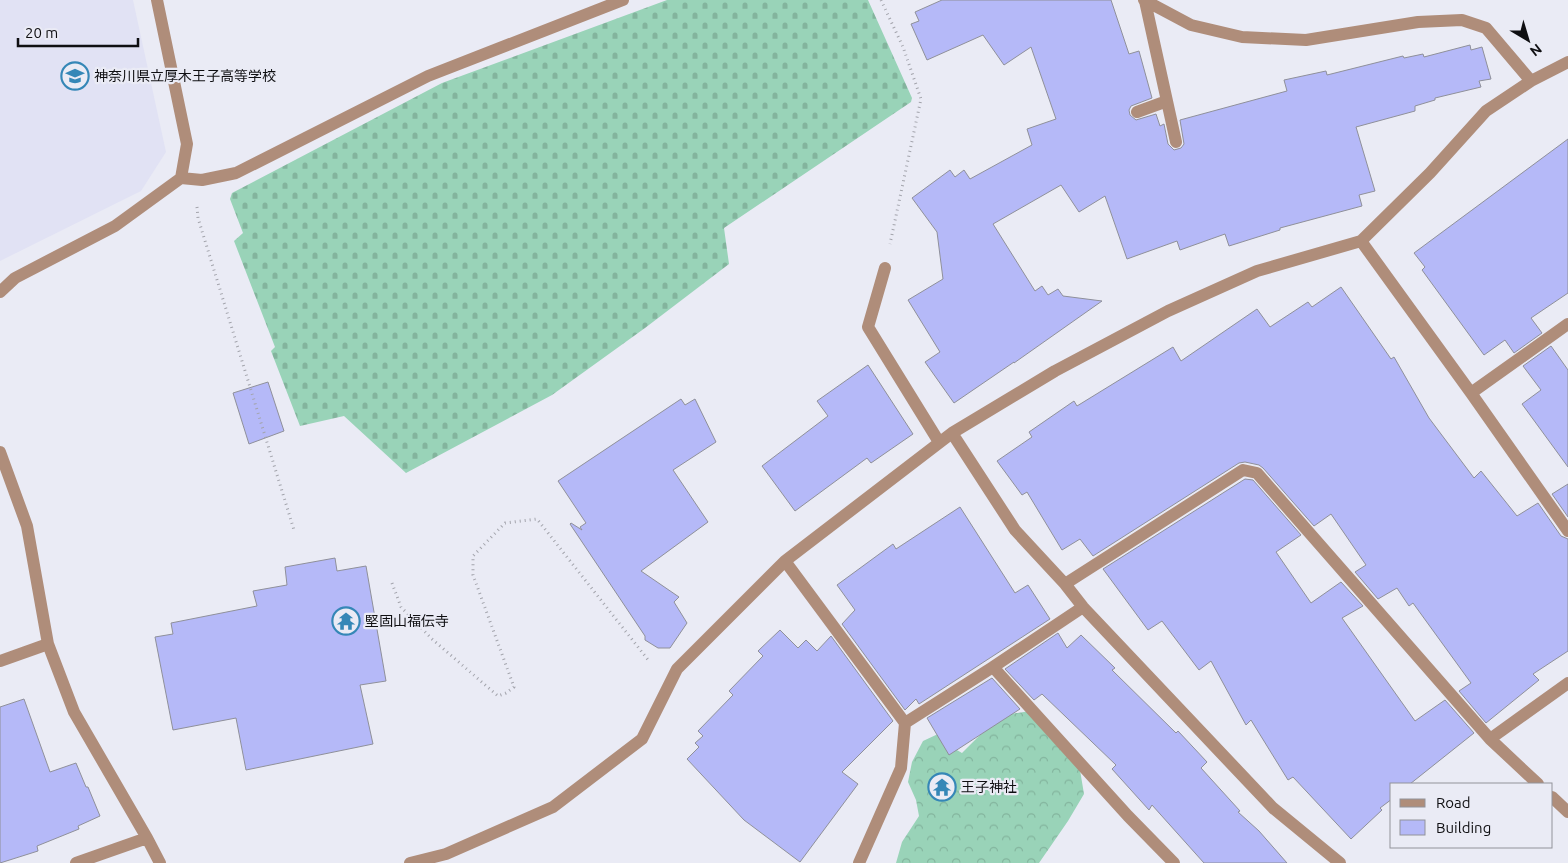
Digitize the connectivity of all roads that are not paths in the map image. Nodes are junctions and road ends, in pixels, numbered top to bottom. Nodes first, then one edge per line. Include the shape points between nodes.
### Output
1 (157, 0) edge
2 (623, 0) edge
3 (1145, 0) edge
4 (1568, 62) edge
5 (1531, 81) junction
6 (1167, 101) junction
7 (1137, 112) dead end
8 (1176, 142) dead end
9 (180, 178) junction
10 (1361, 240) junction
11 (885, 268) road end
12 (0, 292) edge
13 (1568, 324) edge
14 (1471, 393) junction
15 (952, 433) junction
16 (939, 442) junction
17 (0, 452) edge
18 (1568, 531) edge
19 (785, 561) junction
20 (1065, 584) junction
21 (1083, 607) junction
22 (48, 644) junction
23 (0, 661) edge
24 (994, 668) junction
25 (1568, 683) edge
26 (905, 723) junction
27 (1490, 740) junction
28 (1537, 783) edge
29 (1553, 798) edge
30 (1568, 812) edge
31 (147, 838) junction
32 (76, 863) edge
33 (160, 863) edge
34 (410, 863) edge
35 (859, 863) edge
36 (1174, 863) edge
37 (1340, 863) edge

1 - 9 street via 187,144
2 - 9 street via 428,76 236,173 202,180
3 - 5 street via 1191,26 1242,37 1306,40 1418,22 1462,20 1486,28
3 - 6 street
4 - 5 street
5 - 10 street via 1486,111 1430,173
6 - 7 street
6 - 8 street
9 - 12 street via 115,226 15,278
10 - 14 street
10 - 15 street via 1257,271 1168,310 1055,370
11 - 16 street via 868,327
13 - 14 street
14 - 18 street
15 - 16 street
15 - 20 street via 1016,530
16 - 19 street
17 - 22 street via 27,526
19 - 26 street
19 - 34 street via 677,669 642,739 553,807 446,854
20 - 21 street
20 - 27 street via 1243,470 1257,473
21 - 24 street
21 - 37 street via 1274,808
22 - 23 street
22 - 31 street via 74,712
24 - 26 street
24 - 36 street
25 - 27 street
26 - 35 street via 901,768
27 - 28 street
29 - 30 street
31 - 32 street
31 - 33 street

